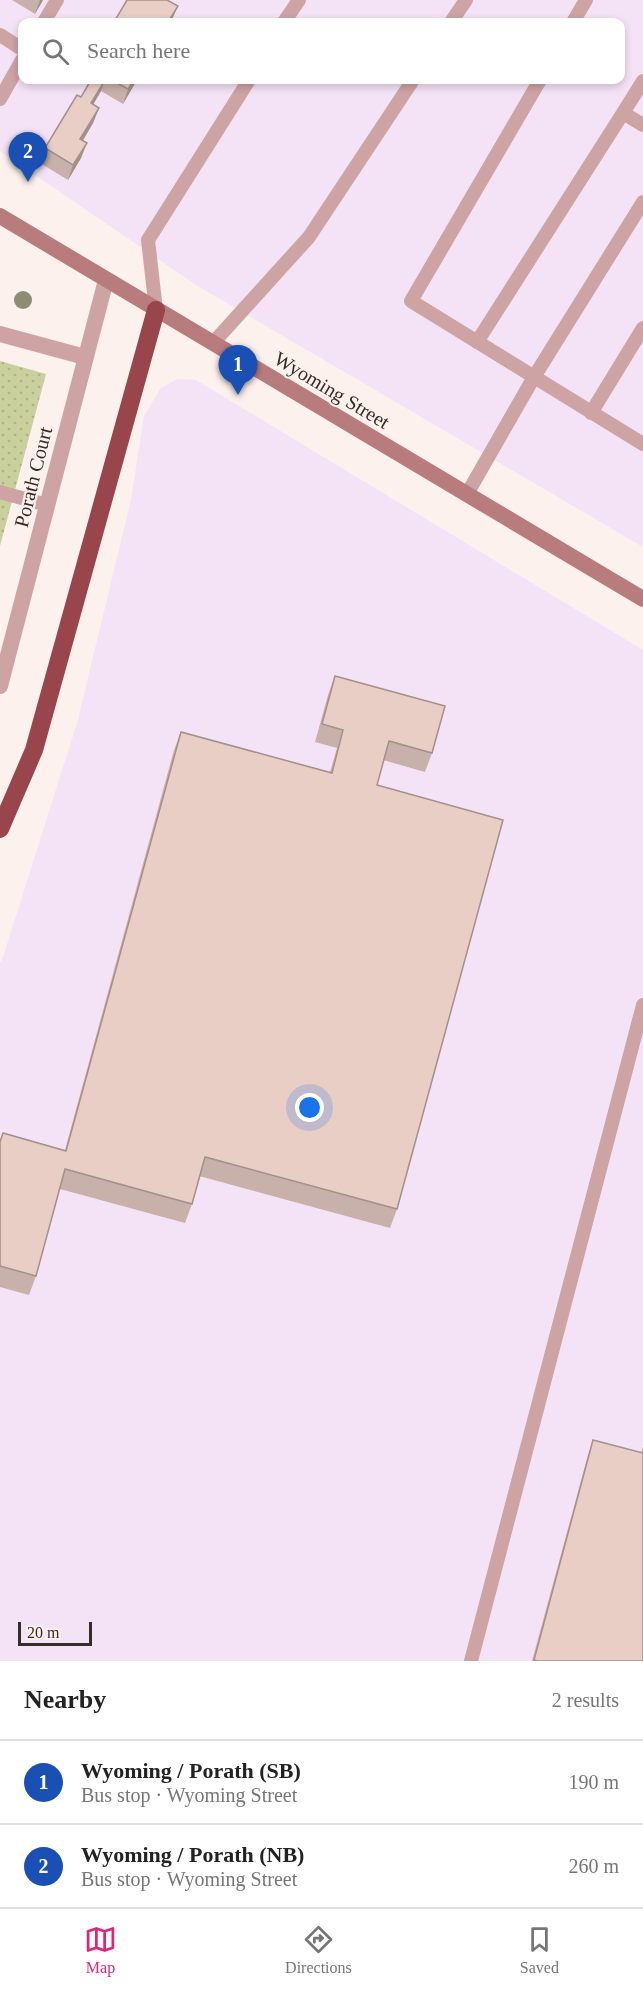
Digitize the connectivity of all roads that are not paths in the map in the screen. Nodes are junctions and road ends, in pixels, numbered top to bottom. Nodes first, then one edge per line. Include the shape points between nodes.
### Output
1 (57, 0) edge
2 (299, 0) edge
3 (466, 0) edge
4 (586, 0) edge
5 (46, 18) edge
6 (287, 18) edge
7 (454, 18) edge
8 (575, 18) edge
9 (0, 35) edge
10 (18, 46) edge
11 (18, 67) edge
12 (643, 81) edge
13 (246, 84) edge
14 (410, 84) edge
15 (538, 84) edge
16 (0, 99) edge
17 (623, 113) junction
18 (643, 125) edge
19 (643, 202) edge
20 (0, 216) edge
21 (106, 280) junction
22 (156, 310) junction
23 (643, 328) edge
24 (0, 334) edge
25 (477, 342) junction
26 (213, 344) junction
27 (85, 357) junction
28 (534, 377) junction
29 (591, 412) junction
30 (643, 444) edge
31 (0, 492) edge
32 (467, 494) junction
33 (47, 505) junction
34 (643, 599) edge
35 (4, 656) edge
36 (0, 686) edge
37 (0, 829) edge
38 (643, 1005) edge
39 (471, 1661) edge

1 - 5 lane
2 - 6 lane
3 - 7 lane
4 - 8 lane
9 - 10 lane
11 - 16 lane
12 - 17 lane
13 - 22 lane via 148,240
14 - 26 lane via 309,237
15 - 25 lane via 411,301
17 - 18 lane
17 - 25 lane
19 - 28 lane
20 - 21 main road, Wyoming Street
21 - 22 main road, Wyoming Street
21 - 27 street, Porath Court
22 - 26 main road, Wyoming Street
22 - 37 highway via 34,750
23 - 29 lane
24 - 27 street
25 - 28 lane
26 - 32 main road, Wyoming Street
27 - 33 street, Porath Court
28 - 29 lane
28 - 32 lane
29 - 30 lane
31 - 33 lane
32 - 34 main road, Wyoming Street
33 - 35 street, Porath Court
35 - 36 street, Porath Court
38 - 39 lane

